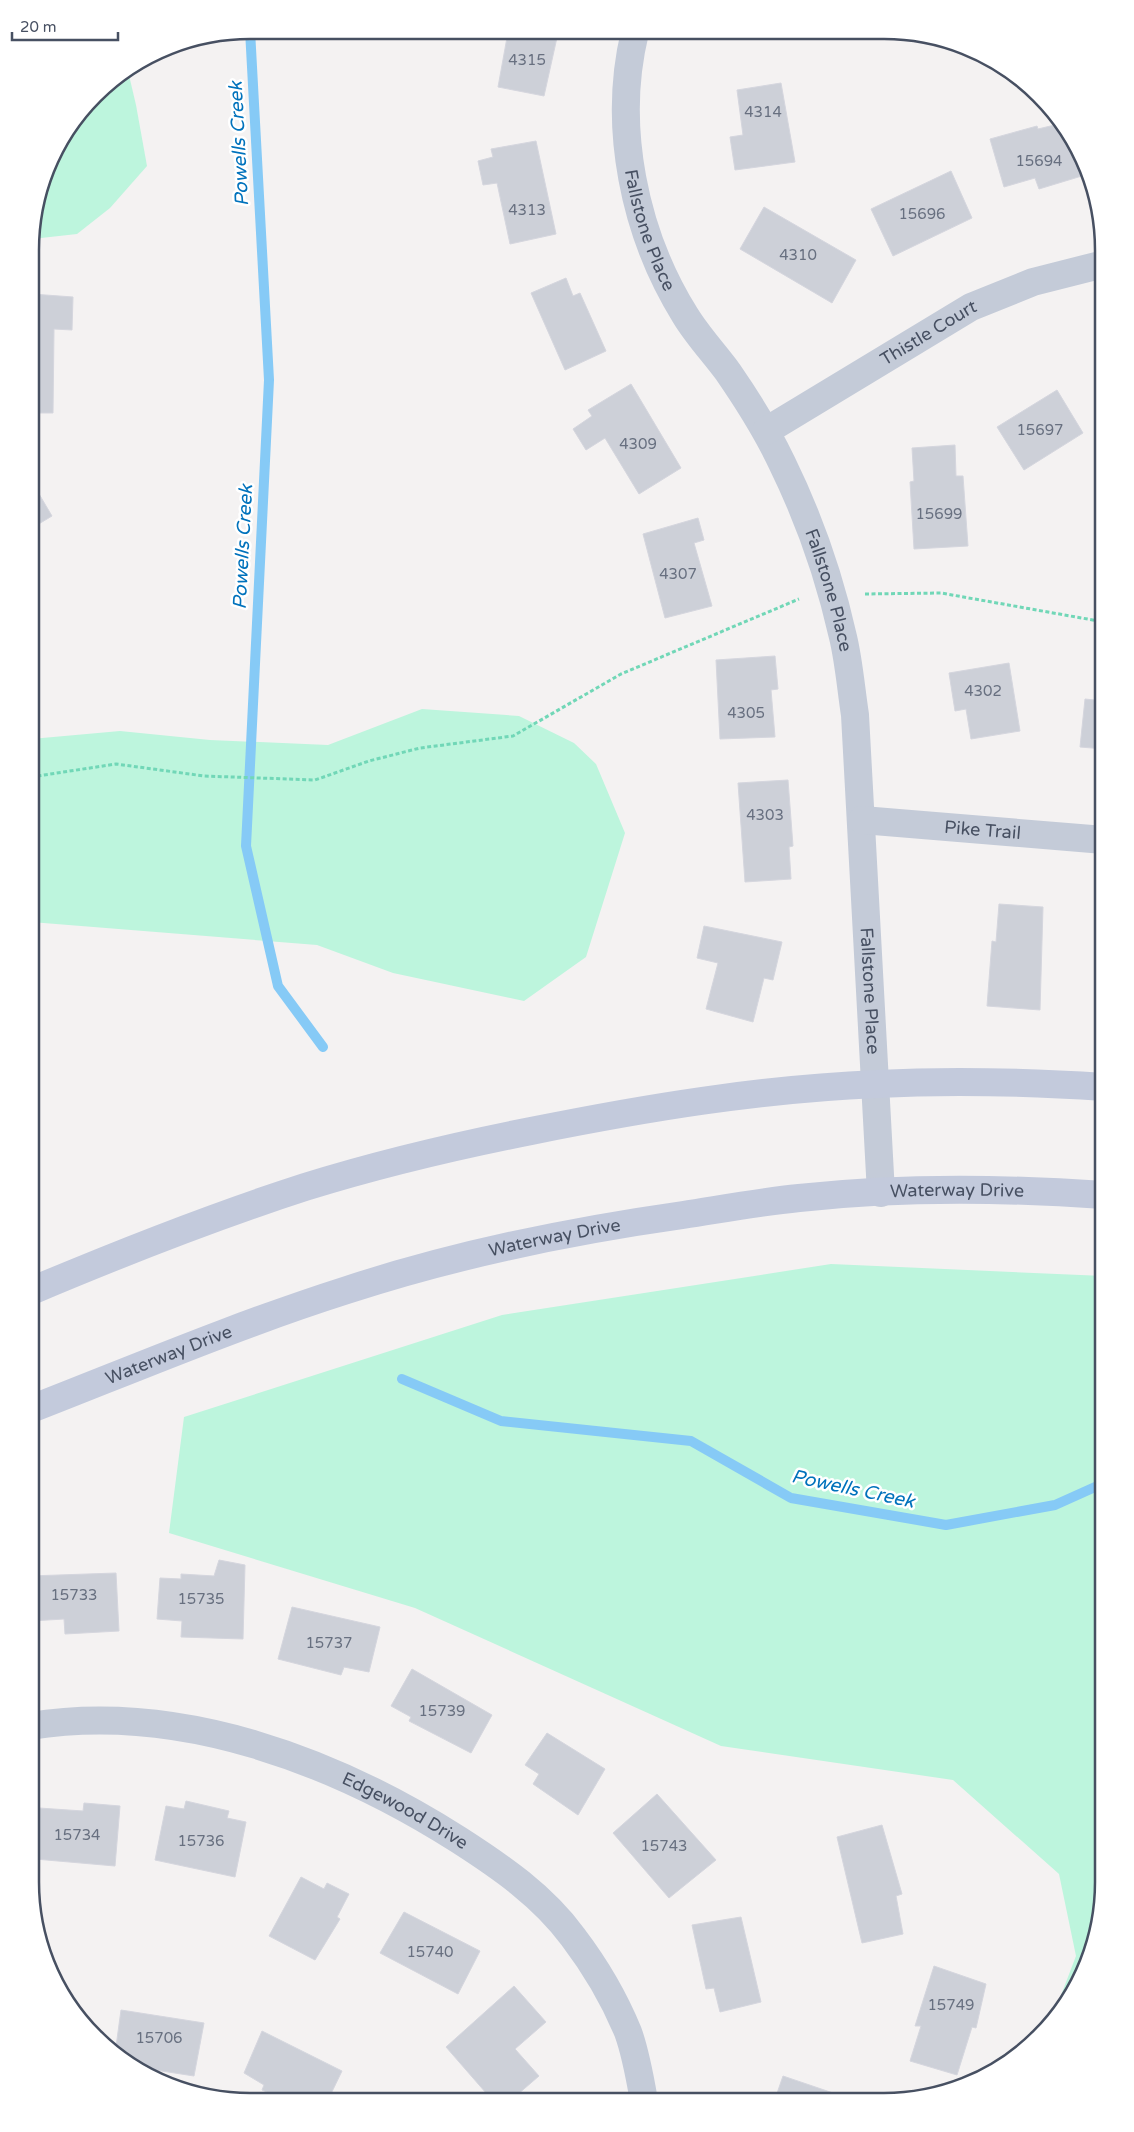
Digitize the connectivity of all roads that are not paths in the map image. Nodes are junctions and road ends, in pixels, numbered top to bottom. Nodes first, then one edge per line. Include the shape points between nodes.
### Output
1 (633, 39) edge
2 (1095, 266) edge
3 (766, 431) junction
4 (862, 820) junction
5 (1095, 839) edge
6 (876, 1084) junction
7 (1095, 1087) edge
8 (881, 1193) junction
9 (1095, 1195) edge
10 (39, 1288) edge
11 (39, 1406) edge
12 (39, 1724) edge
13 (643, 2093) edge

1 - 3 street, Fallstone Place via 626,97 628,154 639,210 658,264 685,315
2 - 3 street, Thistle Court via 1033,282 971,307
3 - 4 street, Fallstone Place via 819,553 843,638 855,715
4 - 5 street, Pike Trail
4 - 6 street, Fallstone Place
6 - 7 main road via 975,1082
6 - 8 street, Fallstone Place
6 - 10 main road via 766,1092 628,1111 463,1144 307,1187 157,1239
8 - 9 main road, Waterway Drive
8 - 11 main road, Waterway Drive via 800,1198 637,1222 491,1250 350,1289
12 - 13 street, Edgewood Drive via 123,1721 190,1729 262,1747 341,1776 418,1814 498,1865 533,1894 572,1935 604,1982 628,2033

